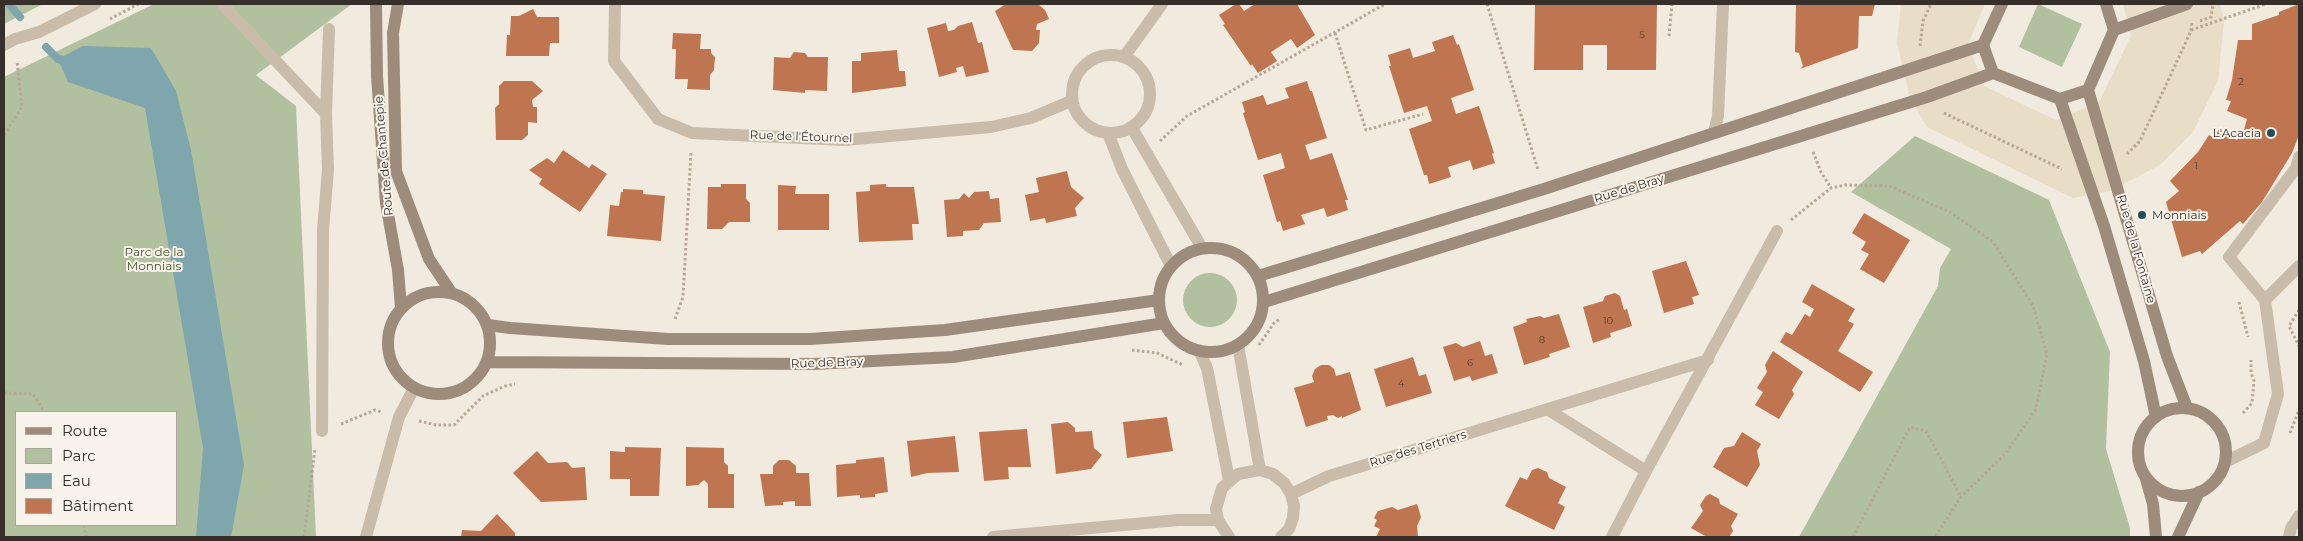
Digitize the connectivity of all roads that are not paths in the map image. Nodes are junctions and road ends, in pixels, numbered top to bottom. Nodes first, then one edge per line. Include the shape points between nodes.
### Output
1 (95, 4) edge
2 (222, 4) edge
3 (376, 4) edge
4 (398, 4) edge
5 (616, 4) edge
6 (1162, 4) edge
7 (1723, 4) edge
8 (2002, 4) edge
9 (2106, 4) edge
10 (2187, 4) edge
11 (329, 29) dead end
12 (2114, 30) junction
13 (10, 42) edge
14 (1983, 45) junction
15 (1124, 57) junction
16 (1993, 73) junction
17 (2088, 90) junction
18 (2060, 99) junction
19 (1072, 101) junction
20 (326, 114) junction
21 (1132, 128) junction
22 (1714, 132) junction
23 (1108, 134) junction
24 (2299, 157) edge
25 (1777, 231) road end
26 (1202, 248) junction
27 (1171, 266) junction
28 (2299, 266) edge
29 (1258, 276) junction
30 (451, 292) junction
31 (1158, 300) junction
32 (2265, 300) junction
33 (1264, 302) junction
34 (401, 308) junction
35 (1164, 323) junction
36 (488, 325) junction
37 (1238, 345) junction
38 (1199, 350) junction
39 (1708, 360) junction
40 (487, 362) junction
41 (414, 388) junction
42 (2187, 408) junction
43 (1547, 409) junction
44 (2156, 417) junction
45 (322, 431) road end
46 (2225, 462) junction
47 (1260, 470) junction
48 (1646, 471) junction
49 (2146, 476) junction
50 (1229, 480) junction
51 (2199, 492) junction
52 (1291, 494) junction
53 (2299, 516) edge
54 (1218, 520) junction
55 (366, 537) edge
56 (994, 537) edge
57 (1229, 537) edge
58 (1281, 537) edge
59 (1612, 537) edge
60 (2156, 537) edge
61 (2178, 537) edge
62 (2288, 537) edge

1 - 13 street via 39,32
2 - 20 street
3 - 34 street, Route de Chantepie via 377,76 386,203
4 - 30 street, Route de Chantepie via 393,33 396,172 429,259
5 - 19 street, Rue de l'Étournel via 614,62 658,118 692,133 845,140 991,127 1031,118
6 - 15 street
7 - 22 street via 1718,116
8 - 14 street
9 - 12 street
10 - 12 street
11 - 20 street
12 - 17 street
14 - 16 street
14 - 22 street
15 - 19 street via 1111,54 1097,57 1083,66 1075,77
15 - 21 street via 1143,71 1149,83 1149,106
16 - 18 street
16 - 33 street, Rue de Bray via 1927,98
17 - 18 street
17 - 42 street, Rue de la Fontaine via 2167,356
18 - 44 street, Rue de la Fontaine via 2104,226 2144,361
19 - 23 street via 1085,124
20 - 45 street via 328,170 324,230
21 - 23 street
21 - 26 street
22 - 29 street via 1544,189
23 - 27 street
24 - 32 street via 2296,168 2229,257
25 - 39 street
26 - 27 street via 1180,257
26 - 29 street via 1219,248 1235,253
27 - 31 street
28 - 32 street
29 - 33 street
30 - 34 street via 433,292 416,297
30 - 36 street via 479,310
31 - 35 street
31 - 36 street, Rue de Bray via 945,330 810,339 668,339
32 - 46 street via 2278,394 2264,443
33 - 37 street via 1251,333
34 - 41 street via 392,320 388,351 392,366
35 - 38 street via 1173,336
35 - 40 street, Rue de Bray via 954,357 814,364
36 - 40 street via 491,350
37 - 38 street via 1219,351
37 - 47 street
38 - 50 street via 1207,368
39 - 43 street, Rue des Tertriers
39 - 48 street
40 - 41 street via 478,377 464,388 448,394 430,394
41 - 55 street via 399,417
42 - 44 street via 2165,411
42 - 46 street via 2214,421 2226,447
43 - 48 street
43 - 52 street, Rue des Tertriers via 1329,476
44 - 49 street via 2140,438 2140,464
46 - 51 street via 2220,475
47 - 50 street via 1238,474
47 - 52 street via 1284,482
48 - 59 street
49 - 51 street via 2156,488 2170,494 2184,496
49 - 60 street
50 - 54 street via 1217,498
51 - 61 street
52 - 58 street via 1293,518
53 - 62 street
54 - 56 street via 1178,520
54 - 57 street

